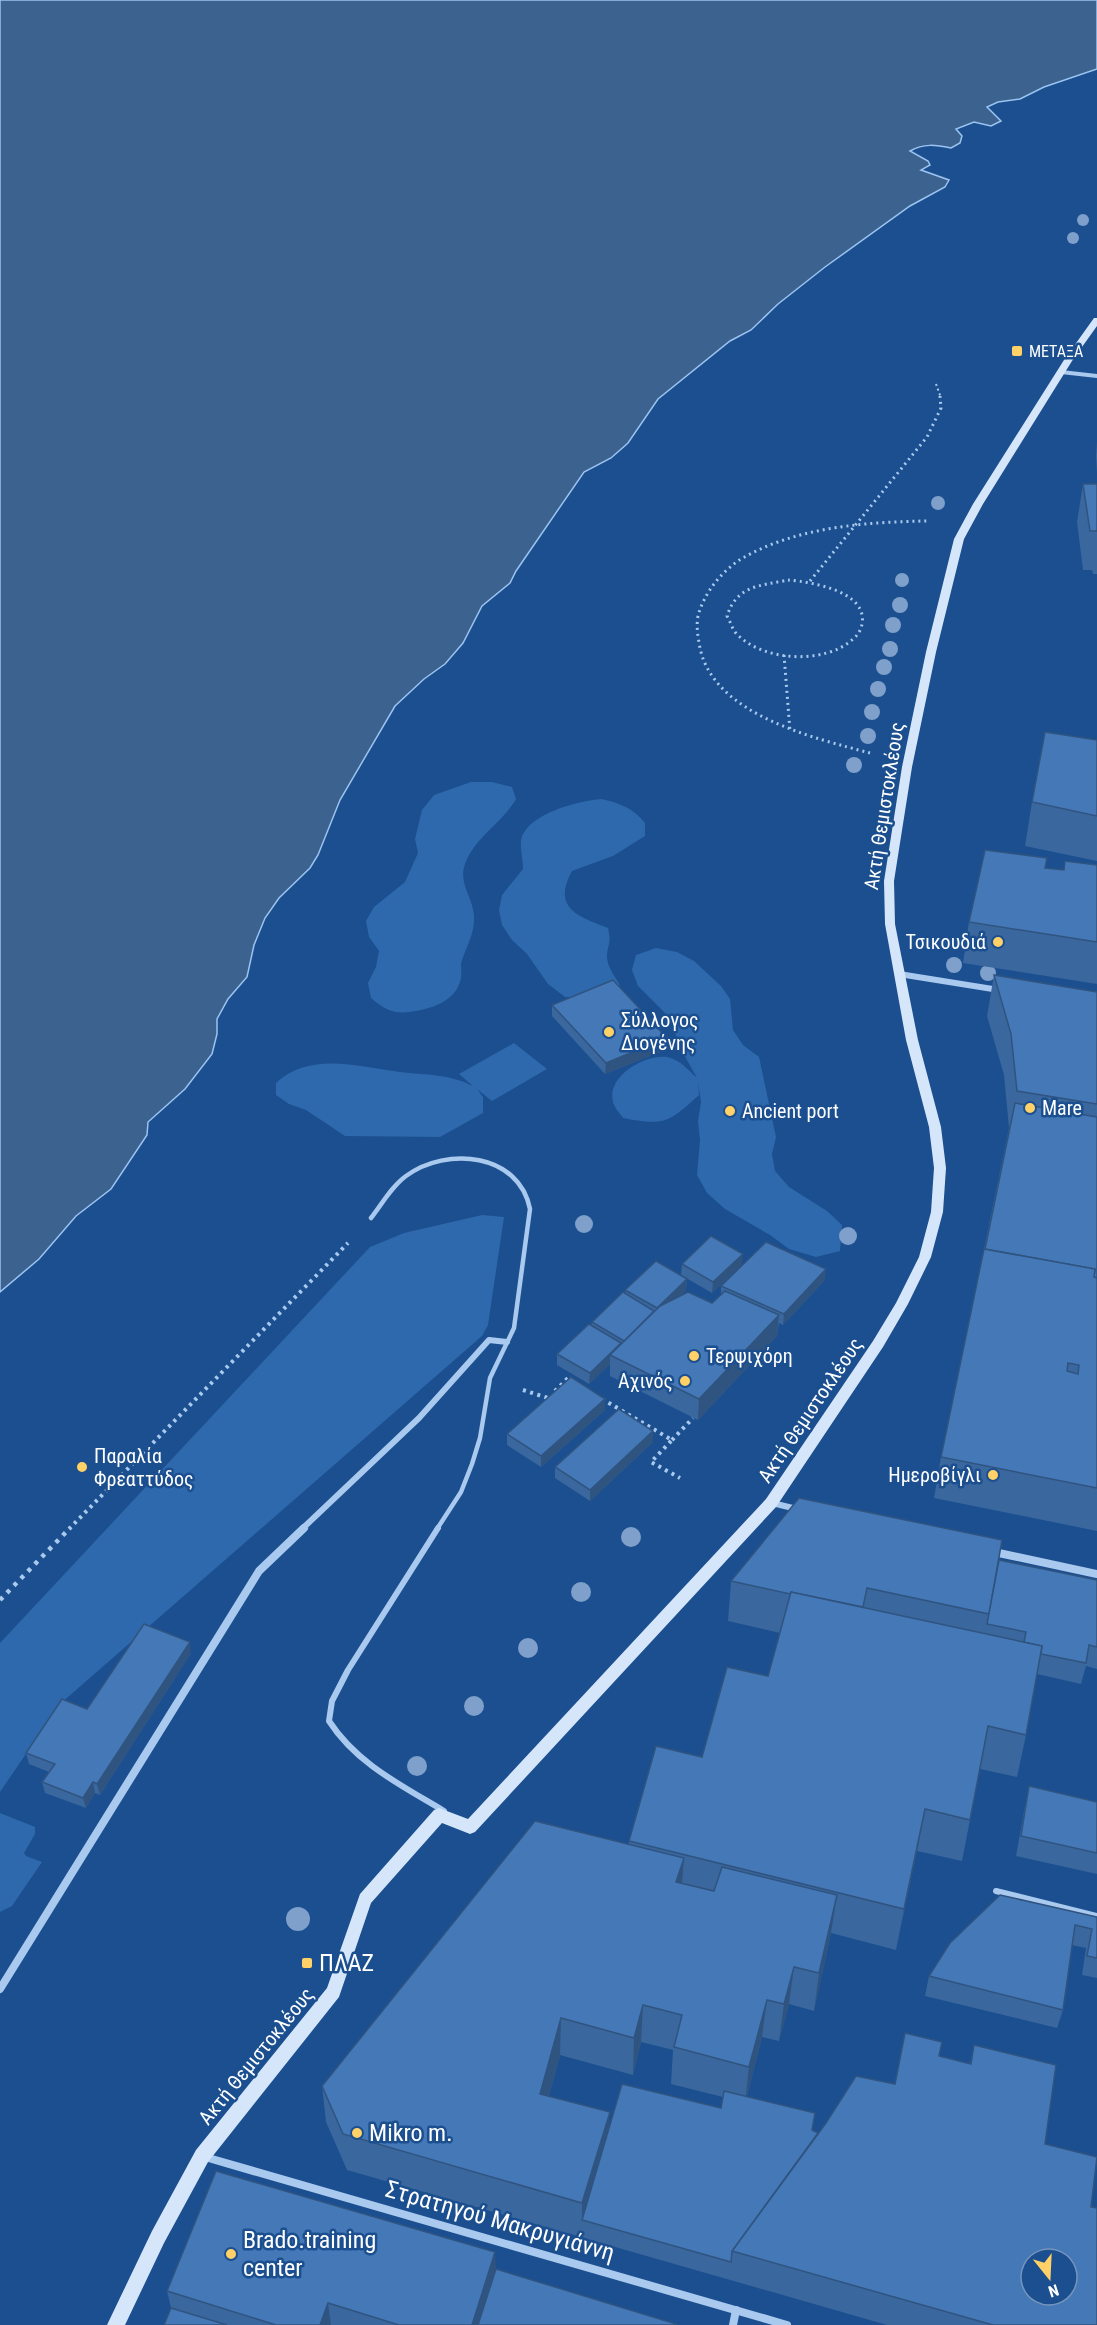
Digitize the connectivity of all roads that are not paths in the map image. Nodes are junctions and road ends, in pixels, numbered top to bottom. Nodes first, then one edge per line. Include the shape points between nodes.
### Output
1 (1097, 320) edge
2 (1061, 372) junction
3 (1097, 376) edge
4 (898, 973) junction
5 (1003, 991) edge
6 (371, 1218) road end
7 (507, 1342) junction
8 (771, 1503) junction
9 (806, 1511) edge
10 (981, 1549) edge
11 (1097, 1574) edge
12 (470, 1827) junction
13 (996, 1891) dead end
14 (1097, 1916) edge
15 (0, 1989) edge
16 (202, 2156) junction
17 (736, 2310) junction
18 (116, 2325) edge
19 (733, 2325) edge
20 (787, 2325) edge

1 - 2 main road, Ακτή Θεμιστοκλέους
2 - 3 street
2 - 4 main road, Ακτή Θεμιστοκλέους via 959,539 912,744 889,880 890,924
4 - 5 street
4 - 8 main road, Ακτή Θεμιστοκλέους via 935,1127 940,1168 937,1212 925,1257 902,1304
6 - 7 lane via 407,1175 427,1164 474,1159 514,1177 526,1192 530,1209 514,1328
7 - 12 lane via 490,1378 480,1438 460,1492 348,1670 332,1701 329,1721 359,1756
7 - 15 street via 489,1340 419,1418 259,1571
8 - 9 street
8 - 12 main road, Ακτή Θεμιστοκλέους
10 - 11 street
12 - 16 main road, Ακτή Θεμιστοκλέους via 440,1815 365,1899 333,1992
13 - 14 lane
16 - 17 street, Στρατηγού Μακρυγιάννη
16 - 18 main road, Ακτή Θεμιστοκλέους
17 - 19 street
17 - 20 street, Στρατηγού Μακρυγιάννη

